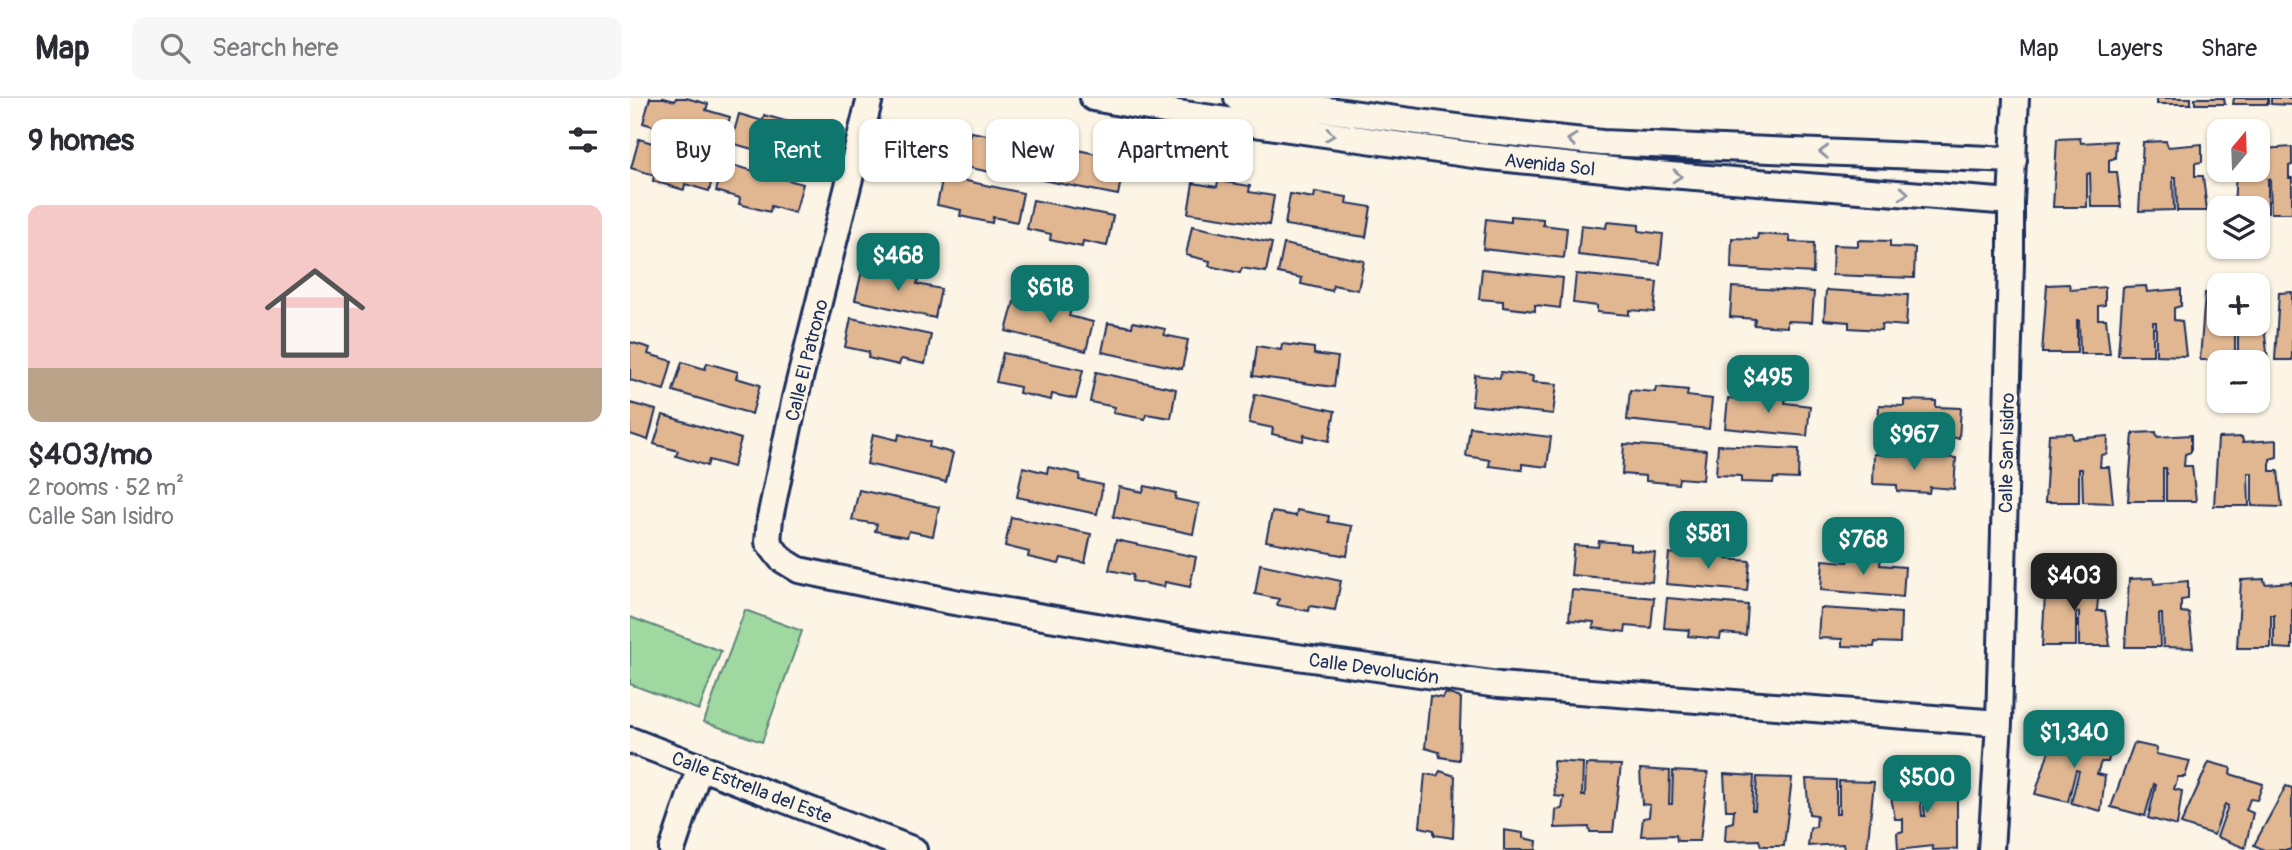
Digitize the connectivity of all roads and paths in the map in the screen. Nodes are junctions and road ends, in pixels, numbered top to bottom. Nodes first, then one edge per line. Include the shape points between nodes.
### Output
1 (870, 98) edge
2 (1093, 98) edge
3 (1237, 98) edge
4 (2016, 98) edge
5 (1171, 105) edge
6 (1273, 115) junction
7 (1602, 143) junction
8 (2014, 159) junction
9 (1632, 173) junction
10 (2011, 202) junction
11 (768, 542) joint
12 (1998, 723) junction
13 (630, 740) edge
14 (700, 766) junction
15 (672, 850) edge
16 (914, 850) edge
17 (1992, 850) edge

1 - 11 street, Calle El Patrono via 795,398
2 - 5 street, Avenida Sol
3 - 6 street, Avenida Sol
4 - 8 street, Calle San Isidro
5 - 6 street, Avenida Sol
7 -> 6 street, Avenida Sol
6 -> 9 street, Avenida Sol via 1480,156
8 -> 7 street, Avenida Sol
7 - 9 street
8 - 10 street, Calle San Isidro
9 -> 10 street, Avenida Sol
10 - 12 street, Calle San Isidro
11 - 12 street, Calle Devolución via 780,559 799,570 954,602 1210,645 1499,685
12 - 17 street, Calle San Isidro
13 - 14 street, Calle Estrella del Este
14 - 15 street
14 - 16 street, Calle Estrella del Este

